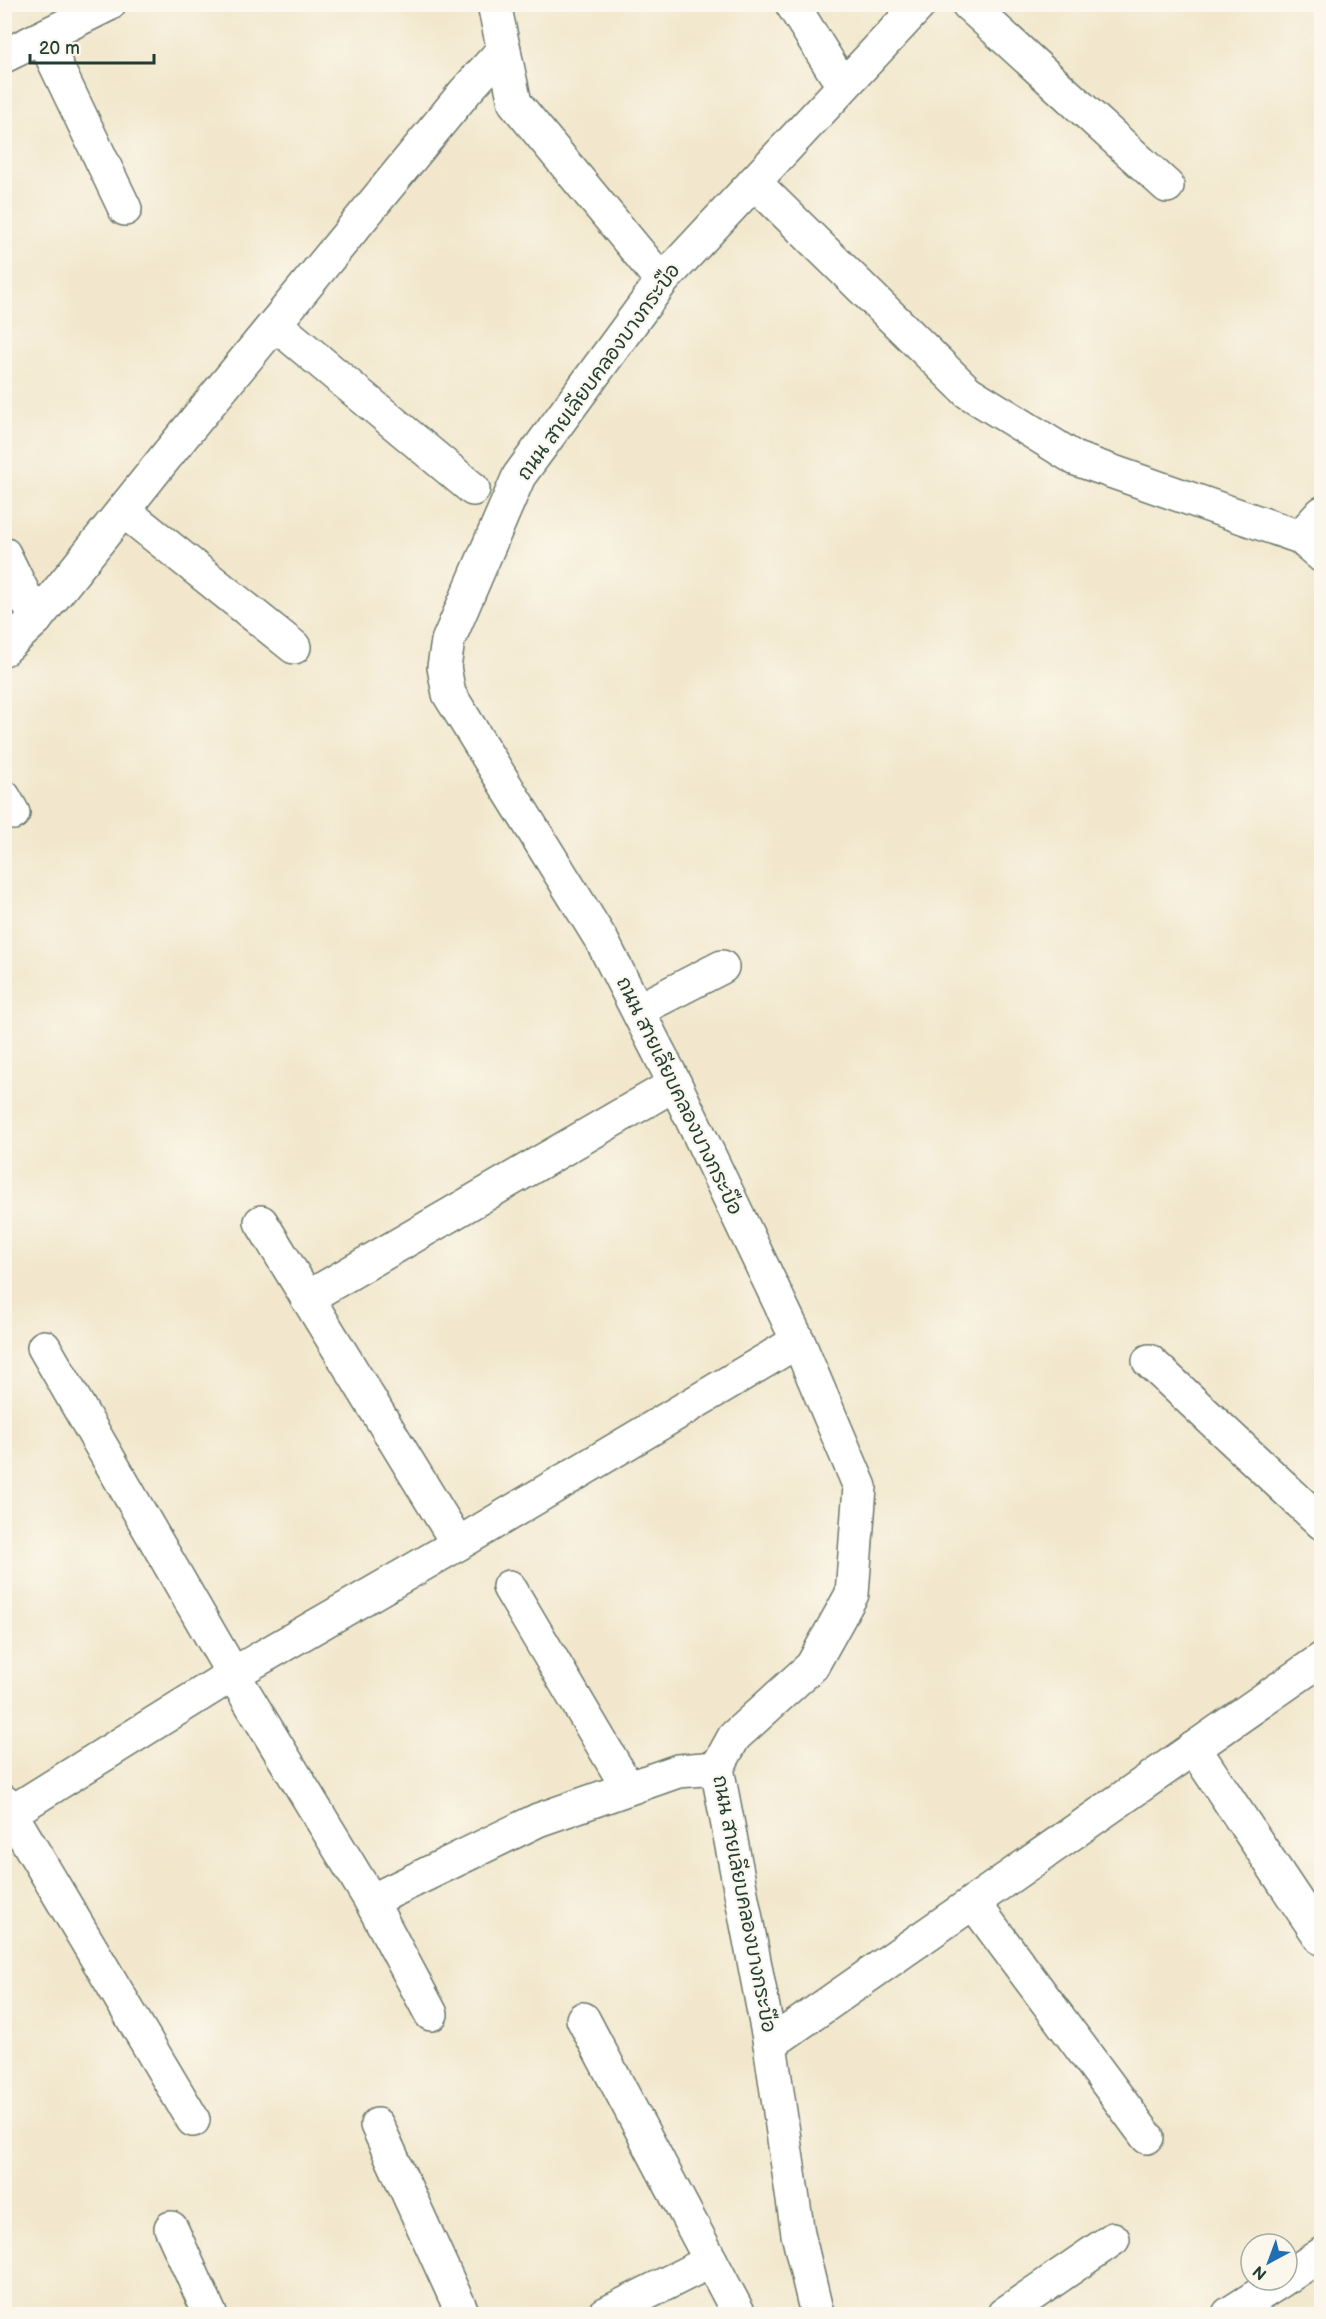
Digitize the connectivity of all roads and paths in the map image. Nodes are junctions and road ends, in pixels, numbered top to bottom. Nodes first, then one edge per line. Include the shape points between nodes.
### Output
1 (110, 4) edge
2 (494, 4) edge
3 (792, 4) edge
4 (920, 4) edge
5 (968, 4) edge
6 (43, 38) junction
7 (504, 49) junction
8 (4, 56) edge
9 (835, 73) dead end
10 (754, 182) junction
11 (1167, 186) dead end
12 (125, 209) dead end
13 (662, 280) junction
14 (275, 324) junction
15 (473, 489) dead end
16 (124, 511) junction
17 (1322, 513) edge
18 (1311, 547) edge
19 (4, 554) edge
20 (36, 619) junction
21 (294, 647) dead end
22 (4, 649) edge
23 (722, 967) dead end
24 (638, 1010) junction
25 (675, 1084) junction
26 (261, 1222) dead end
27 (307, 1298) junction
28 (798, 1341) junction
29 (44, 1347) dead end
30 (1149, 1361) dead end
31 (1322, 1523) edge
32 (458, 1544) junction
33 (509, 1587) dead end
34 (1322, 1659) edge
35 (233, 1674) junction
36 (1194, 1748) junction
37 (717, 1768) junction
38 (628, 1788) junction
39 (7, 1810) edge
40 (371, 1901) junction
41 (973, 1902) junction
42 (1321, 1938) edge
43 (430, 2014) dead end
44 (583, 2019) dead end
45 (770, 2043) junction
46 (194, 2120) dead end
47 (377, 2125) dead end
48 (1148, 2137) dead end
49 (171, 2228) dead end
50 (1113, 2239) dead end
51 (1322, 2254) edge
52 (711, 2260) junction
53 (1299, 2269) edge
54 (1263, 2292) edge
55 (210, 2314) edge
56 (463, 2314) edge
57 (605, 2314) edge
58 (739, 2314) edge
59 (817, 2314) edge
60 (1004, 2314) edge
61 (1229, 2314) edge

1 - 6 street
2 - 7 street
3 - 9 street
4 - 10 street, ถนน สายเลียบคลองบางกระบือ
5 - 11 street
6 - 8 street
6 - 12 street
7 - 13 street via 515,103
7 - 14 street
10 - 13 street, ถนน สายเลียบคลองบางกระบือ
10 - 18 street via 968,392 1076,459
13 - 24 street, ถนน สายเลียบคลองบางกระบือ via 519,476 448,641 444,667 449,694 603,941
14 - 15 street
14 - 16 street
16 - 20 street
16 - 21 street
17 - 18 street
19 - 20 street
20 - 22 street
23 - 24 street
24 - 25 street, ถนน สายเลียบคลองบางกระบือ
25 - 27 street
25 - 28 street, ถนน สายเลียบคลองบางกระบือ
26 - 27 street
27 - 32 street
28 - 32 street
28 - 37 street, ถนน สายเลียบคลองบางกระบือ via 860,1487 852,1594 812,1665 734,1737
29 - 35 street
30 - 31 street
32 - 35 street
33 - 38 street
34 - 36 street
35 - 39 street
35 - 40 street
36 - 41 street
36 - 42 street
37 - 38 street via 678,1771
37 - 45 street, ถนน สายเลียบคลองบางกระบือ
38 - 40 street via 538,1820
39 - 46 street
40 - 43 street
41 - 45 street
41 - 48 street
44 - 52 street
45 - 59 street, ถนน สายเลียบคลองบางกระบือ via 798,2234
47 - 56 street
49 - 55 street
50 - 60 street
51 - 53 street
52 - 57 street
52 - 58 street
54 - 61 street

